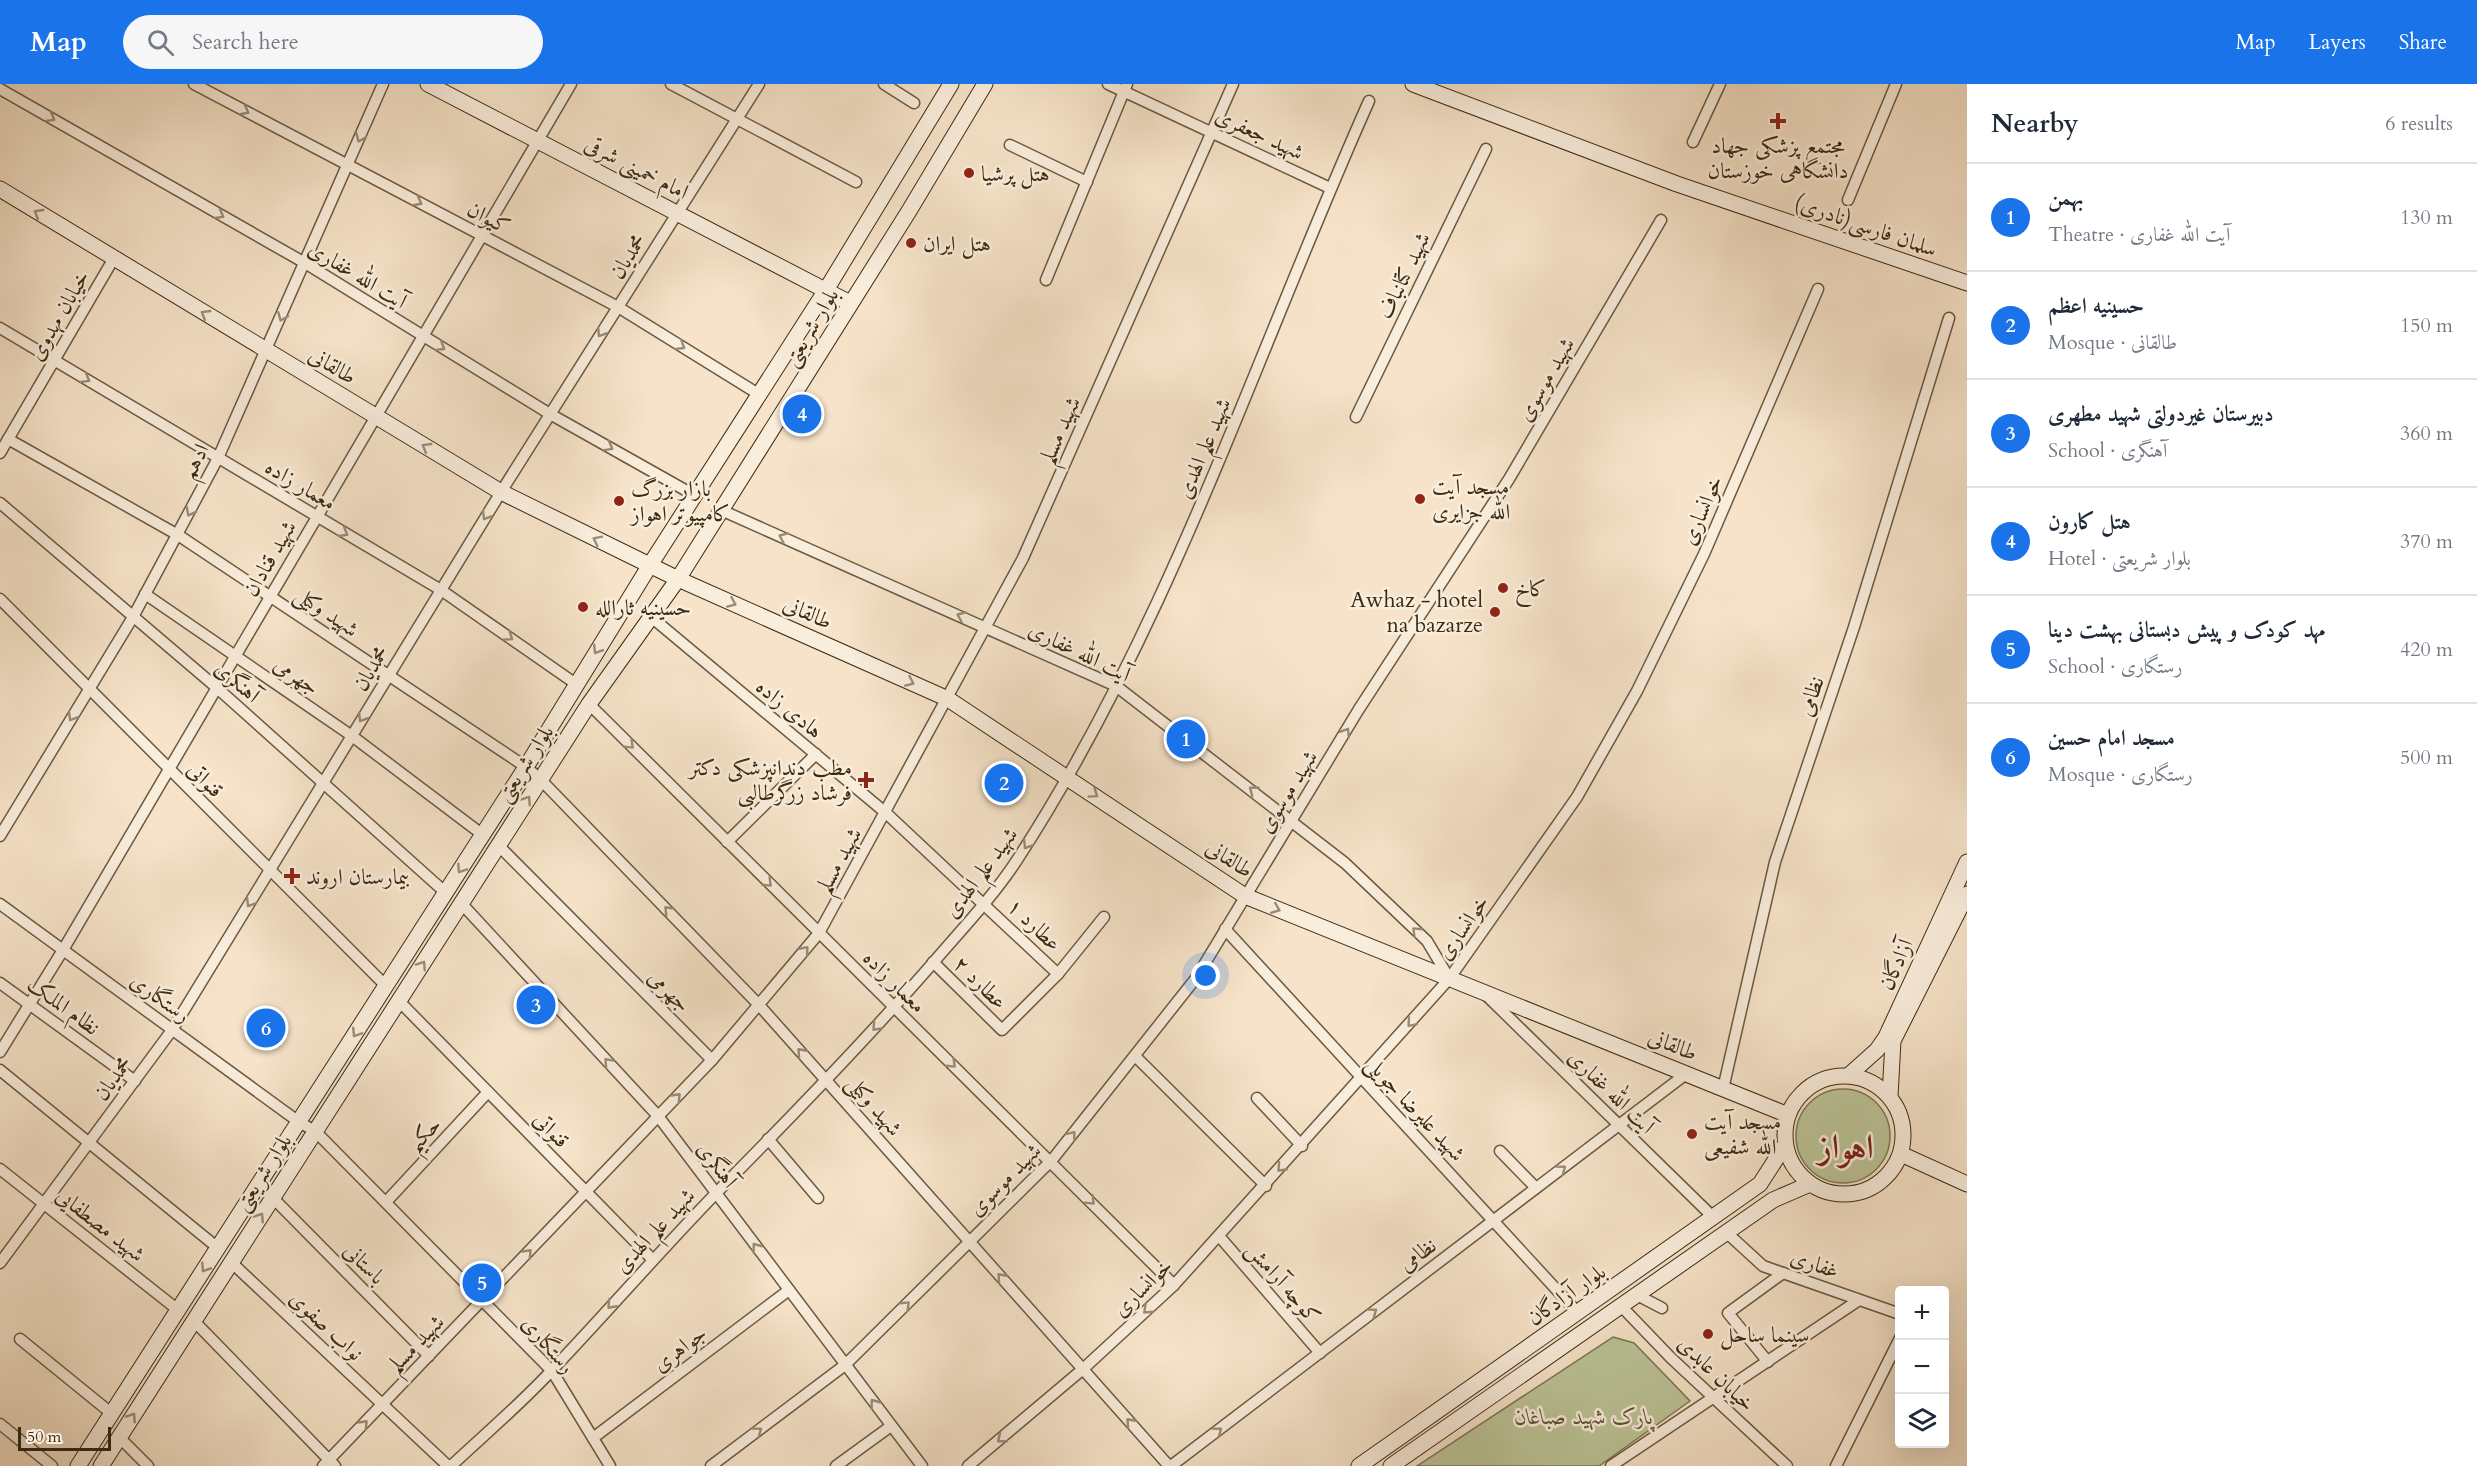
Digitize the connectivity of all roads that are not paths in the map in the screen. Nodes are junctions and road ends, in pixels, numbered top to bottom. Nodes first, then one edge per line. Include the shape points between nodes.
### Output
1 (194, 84) edge
2 (383, 84) edge
3 (428, 84) edge
4 (571, 84) edge
5 (671, 84) edge
6 (759, 84) edge
7 (884, 84) edge
8 (951, 84) edge
9 (985, 84) edge
10 (1108, 84) edge
11 (1233, 84) edge
12 (1413, 84) edge
13 (1720, 84) edge
14 (1896, 84) edge
15 (688, 88) edge
16 (1126, 88) edge
17 (3, 91) edge
18 (1369, 101) dead end
19 (914, 103) dead end
20 (737, 119) junction
21 (1212, 133) junction
22 (537, 141) junction
23 (1693, 142) dead end
24 (1010, 145) dead end
25 (1485, 149) dead end
26 (348, 165) junction
27 (856, 182) dead end
28 (1087, 182) junction
29 (1330, 188) junction
30 (0, 189) edge
31 (1848, 200) dead end
32 (677, 213) junction
33 (1661, 220) dead end
34 (482, 236) junction
35 (114, 258) junction
36 (305, 263) junction
37 (1046, 280) dead end
38 (1967, 283) edge
39 (1818, 289) dead end
40 (826, 290) junction
41 (850, 303) junction
42 (618, 307) junction
43 (1949, 318) dead end
44 (0, 328) edge
45 (423, 336) junction
46 (267, 351) junction
47 (54, 360) junction
48 (760, 395) junction
49 (550, 414) junction
50 (375, 416) junction
51 (1356, 417) dead end
52 (8, 439) junction
53 (0, 453) edge
54 (218, 458) junction
55 (501, 492) junction
56 (694, 495) junction
57 (0, 503) edge
58 (721, 510) junction
59 (317, 516) junction
60 (178, 535) junction
61 (650, 565) junction
62 (678, 579) junction
63 (441, 590) junction
64 (145, 594) junction
65 (270, 596) junction
66 (3, 603) edge
67 (650, 616) junction
68 (0, 617) edge
69 (133, 617) junction
70 (986, 628) junction
71 (235, 656) junction
72 (389, 675) junction
73 (576, 684) junction
74 (1116, 686) junction
75 (216, 687) junction
76 (89, 689) junction
77 (948, 699) junction
78 (589, 704) junction
79 (352, 736) junction
80 (816, 754) junction
81 (526, 767) junction
82 (169, 769) junction
83 (1068, 777) junction
84 (541, 780) junction
85 (323, 783) junction
86 (886, 813) junction
87 (1292, 819) junction
88 (483, 835) junction
89 (0, 836) edge
90 (727, 842) junction
91 (498, 845) junction
92 (1967, 862) edge
93 (270, 870) junction
94 (446, 893) junction
95 (1967, 894) edge
96 (1245, 896) junction
97 (461, 903) junction
98 (985, 903) junction
99 (0, 904) edge
100 (1104, 917) dead end
101 (1225, 929) junction
102 (819, 933) junction
103 (63, 950) junction
104 (933, 962) junction
105 (1058, 974) junction
106 (1449, 979) junction
107 (0, 983) edge
108 (386, 986) junction
109 (1484, 992) junction
110 (399, 1001) junction
111 (29, 1004) junction
112 (759, 1005) junction
113 (894, 1007) junction
114 (172, 1030) junction
115 (0, 1052) edge
116 (1135, 1056) junction
117 (712, 1060) junction
118 (0, 1070) edge
119 (1686, 1074) junction
120 (1849, 1075) junction
121 (1362, 1079) junction
122 (135, 1080) junction
123 (827, 1080) junction
124 (1723, 1089) junction
125 (488, 1092) junction
126 (1890, 1096) junction
127 (1257, 1098) dead end
128 (1788, 1115) junction
129 (658, 1116) junction
130 (299, 1122) junction
131 (1619, 1125) junction
132 (315, 1131) junction
133 (768, 1139) junction
134 (89, 1142) junction
135 (1785, 1145) junction
136 (1302, 1146) junction
137 (1500, 1151) dead end
138 (1901, 1154) junction
139 (1052, 1160) junction
140 (0, 1169) edge
141 (1810, 1184) junction
142 (1967, 1184) edge
143 (1266, 1186) junction
144 (1536, 1188) junction
145 (586, 1192) junction
146 (716, 1193) junction
147 (273, 1198) junction
148 (818, 1198) dead end
149 (386, 1202) junction
150 (44, 1204) junction
151 (1713, 1217) junction
152 (1493, 1221) junction
153 (1727, 1233) junction
154 (1220, 1236) junction
155 (969, 1242) junction
156 (218, 1248) junction
157 (652, 1259) junction
158 (231, 1262) junction
159 (0, 1263) edge
160 (1783, 1273) junction
161 (1174, 1285) junction
162 (789, 1290) junction
163 (1639, 1296) junction
164 (483, 1300) junction
165 (1859, 1300) junction
166 (1622, 1307) junction
167 (1662, 1308) dead end
168 (178, 1310) junction
169 (1578, 1313) junction
170 (1895, 1313) edge
171 (194, 1321) junction
172 (20, 1339) dead end
173 (1898, 1340) edge
174 (1320, 1353) junction
175 (429, 1356) junction
176 (1768, 1362) junction
177 (845, 1365) junction
178 (1083, 1369) junction
179 (552, 1371) junction
180 (1715, 1399) junction
181 (383, 1405) junction
182 (111, 1413) junction
183 (0, 1424) edge
184 (891, 1426) junction
185 (119, 1437) junction
186 (593, 1438) junction
187 (330, 1464) edge
188 (51, 1466) edge
189 (78, 1466) edge
190 (101, 1466) edge
191 (148, 1466) edge
192 (449, 1466) edge
193 (610, 1466) edge
194 (711, 1466) edge
195 (836, 1466) edge
196 (922, 1466) edge
197 (968, 1466) edge
198 (1170, 1466) edge
199 (1359, 1466) edge
200 (1391, 1466) edge
201 (1611, 1466) edge
202 (1786, 1466) edge
203 (1836, 1466) edge

1 -> 26 street, کیوان
2 -> 26 street, ادهم
3 - 22 main road, امام خمینی شرقی
4 - 22 street, شهید قنادان
5 - 15 street
6 - 20 street, محمدیان
7 - 19 street
8 - 40 main road, بلوار شریعتی
9 - 41 main road, بلوار شریعتی
10 - 16 street, شهید جعفری
11 - 21 street, شهید مسلم
12 - 38 main road, سلمان فارسی(نادری) via 1677,184
13 - 23 street
14 - 31 street
15 - 20 street
16 - 21 street, شهید جعفری
16 - 28 street
17 -> 36 street, آیت الله غفاری
18 - 29 street, شهید علم الهدی
20 - 27 street
20 - 32 street, محمدیان
21 - 29 street, شهید جعفری
21 - 70 street, شهید مسلم via 1023,558
22 - 32 main road, امام خمینی شرقی
22 - 34 street, شهید قنادان
24 - 28 street
25 - 51 street, شهید کتانباف
26 -> 34 street, کیوان
26 - 36 street, ادهم
28 - 37 street
29 - 74 street, شهید علم الهدی via 1220,461 1153,616
35 -> 30 main road, طالقانی
32 - 40 main road, امام خمینی شرقی
32 - 42 street, محمدیان
87 -> 33 street, شهید موسوی via 1509,479
34 - 42 street, کیوان
34 - 45 street, شهید قنادان
46 -> 35 main road, طالقانی
35 - 47 street, خیابان مهدوی
36 - 45 street, آیت الله غفاری
36 -> 46 street, ادهم
39 - 106 street, خوانساری via 1704,554 1637,691 1577,797
40 - 41 main road, امام خمینی شرقی
40 - 48 main road, بلوار شریعتی
41 - 58 main road, بلوار شریعتی
42 -> 48 street, کیوان
42 -> 49 street, محمدیان
43 - 124 street, نظامی via 1854,627 1775,862
44 - 47 street, معمار زاده
45 -> 49 street, آیت الله غفاری
45 - 50 street, شهید قنادان
46 - 50 main road, طالقانی
46 - 54 street, ادهم
47 - 52 street, خیابان مهدوی
47 -> 54 street, معمار زاده
48 - 56 main road, بلوار شریعتی
49 - 55 street, محمدیان
49 -> 56 street, آیت الله غفاری
55 -> 50 main road, طالقانی
50 - 59 street, شهید قنادان
52 - 53 street, خیابان مهدوی
52 - 60 street, شهید وکیلی
54 - 59 street, معمار زاده
54 -> 60 street, ادهم
61 -> 55 main road, طالقانی
55 -> 63 street, محمدیان
56 - 61 main road, بلوار شریعتی
57 - 69 street, آهنگری
58 - 62 main road, بلوار شریعتی
70 -> 58 street, آیت الله غفاری
59 -> 63 street, معمار زاده
59 - 65 street, شهید قنادان
60 - 64 street, ادهم
60 - 65 street, شهید وکیلی
61 - 62 main road, طالقانی
61 -> 73 main road, بلوار شریعتی
62 - 67 main road, بلوار شریعتی
62 -> 77 main road, طالقانی
63 - 72 street, محمدیان
63 -> 73 street, معمار زاده
64 - 69 street, ادهم
64 - 71 street, جهرمی
65 - 71 street, شهید قنادان
65 - 72 street, شهید وکیلی
66 - 68 street
66 - 76 street, قنواتی
67 - 78 main road, بلوار شریعتی
67 - 80 street, هادی زاده
69 - 75 street, آهنگری
69 - 76 street, ادهم
70 - 74 street, آیت الله غفاری
70 - 77 street, شهید مسلم
71 - 75 street, شهید قنادان
71 - 79 street, جهرمی
72 -> 79 street, محمدیان
72 - 81 street, شهید وکیلی
73 - 81 main road, بلوار شریعتی
74 - 83 street, شهید علم الهدی
87 -> 74 street, آیت الله غفاری
75 - 82 street, شهید قنادان
75 - 85 street, آهنگری
76 - 82 street, قنواتی
76 -> 89 street, ادهم
77 - 83 main road, طالقانی
77 - 86 street, شهید مسلم
78 - 84 main road, بلوار شریعتی
78 -> 90 street, معمار زاده
79 - 85 street, محمدیان
79 - 88 street, جهرمی
80 - 86 street, هادی زاده
80 - 90 street
81 - 84 street, شهید وکیلی
81 - 88 main road, بلوار شریعتی
82 - 93 street, قنواتی
82 - 103 street, شهید قنادان
83 -> 96 main road, طالقانی
83 -> 98 street, شهید علم الهدی via 1015,864
91 -> 84 main road, بلوار شریعتی
112 -> 84 street, شهید وکیلی
85 - 93 street, محمدیان
85 - 94 street, آهنگری
86 - 98 street, هادی زاده
86 - 102 street, شهید مسلم
87 - 96 street, شهید موسوی
106 -> 87 street, آیت الله غفاری via 1426,941 1345,863
88 -> 94 main road, بلوار شریعتی
90 -> 102 street, معمار زاده
91 - 97 main road, بلوار شریعتی
91 - 117 street, جهرمی
92 - 120 main road, آزادگان via 1886,1037
93 - 108 street, قنواتی
93 -> 114 street, محمدیان
94 - 108 main road, بلوار شریعتی
95 - 126 main road, آزادگان via 1893,1041
96 - 101 street, شهید موسوی
96 -> 106 main road, طالقانی
110 -> 97 main road, بلوار شریعتی
129 -> 97 street, آهنگری
98 - 104 street, شهید علم الهدی
98 - 105 street, عطارد ۱
99 - 103 street, رستگاری
100 - 105 street
101 - 116 street, شهید موسوی via 1196,978
101 - 121 street, شهید علیرضا جویلی
112 -> 102 street, شهید مسلم
102 - 113 street, معمار زاده
103 - 111 street, شهید قنادان
103 - 114 street, رستگاری
104 - 105 street, عطارد ۲ via 1002,1030
104 - 113 street, شهید علم الهدی
106 - 109 main road, طالقانی
106 -> 121 street, خوانساری
107 - 111 street, نظام الملک
108 -> 130 main road, بلوار شریعتی
109 - 119 main road, طالقانی
109 - 131 street, آیت الله غفاری
110 - 125 street, قنواتی
110 - 132 main road, بلوار شریعتی
111 - 115 street, شهید قنادان
111 - 122 street, نظام الملک
112 - 117 street, شهید مسلم
123 -> 112 street, شهید وکیلی
113 -> 123 street, شهید علم الهدی
113 -> 139 street, معمار زاده
114 - 122 street, محمدیان
114 - 130 street, رستگاری
139 -> 116 street, شهید موسوی
116 - 143 street
129 -> 117 street, شهید مسلم
118 - 134 street
119 - 124 main road, طالقانی
119 - 131 street, نظامی
120 - 126 main road via 1878,1085
120 - 128 main road via 1826,1078 1805,1089
121 - 136 street, خوانساری
121 - 152 street, شهید علیرضا جویلی
122 - 134 street, محمدیان
123 - 133 street, شهید علم الهدی
123 - 155 street, شهید وکیلی
124 - 128 main road, طالقانی
125 - 145 street, قنواتی
125 - 149 street, حکیم
126 - 138 main road via 1903,1124
127 - 136 street
128 - 135 main road
129 - 145 street, شهید مسلم
129 - 146 street, آهنگری
130 - 132 street, رستگاری
130 - 156 main road, بلوار شریعتی
144 -> 131 street, نظامی
131 - 151 street, آیت الله غفاری
132 - 147 main road, بلوار شریعتی
132 - 149 street, رستگاری
133 - 146 street, شهید علم الهدی
133 - 148 street
134 - 150 street, محمدیان
134 - 156 street
135 - 141 main road via 1790,1160
135 - 151 main road, بلوار آزادگان via 1760,1184
136 -> 143 street, خوانساری
137 - 144 street
138 - 141 main road via 1883,1180 1855,1193 1840,1194
138 - 142 main road
139 - 155 street, شهید موسوی
139 -> 161 street, معمار زاده
140 - 150 street, شهید مصطفایی
141 - 153 main road, بلوار آزادگان via 1773,1200
143 - 154 street, خوانساری
144 - 152 street, نظامی
145 - 157 street, قنواتی
164 -> 145 street, شهید مسلم
146 - 157 street, شهید علم الهدی
162 -> 146 street, آهنگری
158 -> 147 main road, بلوار شریعتی
147 - 175 street, باستانی
149 - 164 street, رستگاری
150 - 159 street, محمدیان
150 - 168 street, شهید مصطفایی
151 - 169 main road, بلوار آزادگان
152 - 169 street, شهید علیرضا جویلی
174 -> 152 street, نظامی
153 - 160 street, غفاری via 1763,1266
153 - 163 main road, بلوار آزادگان
154 - 161 street, خوانساری
154 - 174 street, کوچه آرامش
177 -> 155 street, شهید موسوی
178 -> 155 street, شهید وکیلی
156 -> 168 main road, بلوار شریعتی
157 -> 179 street, شهید علم الهدی
158 - 171 main road, بلوار شریعتی
158 - 181 street, نواب صفوی
160 - 165 street, غفاری
160 - 176 street via 1728,1313
161 -> 178 street, خوانساری
162 - 177 street, آهنگری
162 - 186 street, جواهری
163 - 166 main road, بلوار آزادگان
163 - 167 street
164 - 175 street, شهید مسلم
164 - 179 street, رستگاری
165 - 170 street, غفاری
165 - 176 street
166 - 180 street, خیابان عابدی
166 - 200 main road, بلوار آزادگان
168 - 182 main road, بلوار شریعتی
169 - 199 main road, بلوار آزادگان
185 -> 171 main road, بلوار شریعتی
171 - 187 street
172 - 182 street
173 - 203 street
198 -> 174 street, نظامی
175 - 181 street, شهید مسلم
176 - 180 street
184 -> 177 street, آهنگری
194 -> 177 street, شهید موسوی
178 -> 197 street, خوانساری
198 -> 178 street, شهید وکیلی
179 - 186 street, رستگاری
179 - 192 street, شهید علم الهدی
180 - 201 street
180 - 202 street, خیابان عابدی
187 -> 181 street, شهید مسلم
181 - 192 street, نواب صفوی
182 - 189 main road, بلوار شریعتی
183 - 188 street
184 - 195 street
184 - 196 street, آهنگری
185 - 190 main road, بلوار شریعتی
185 - 191 street
186 - 193 street, رستگاری

